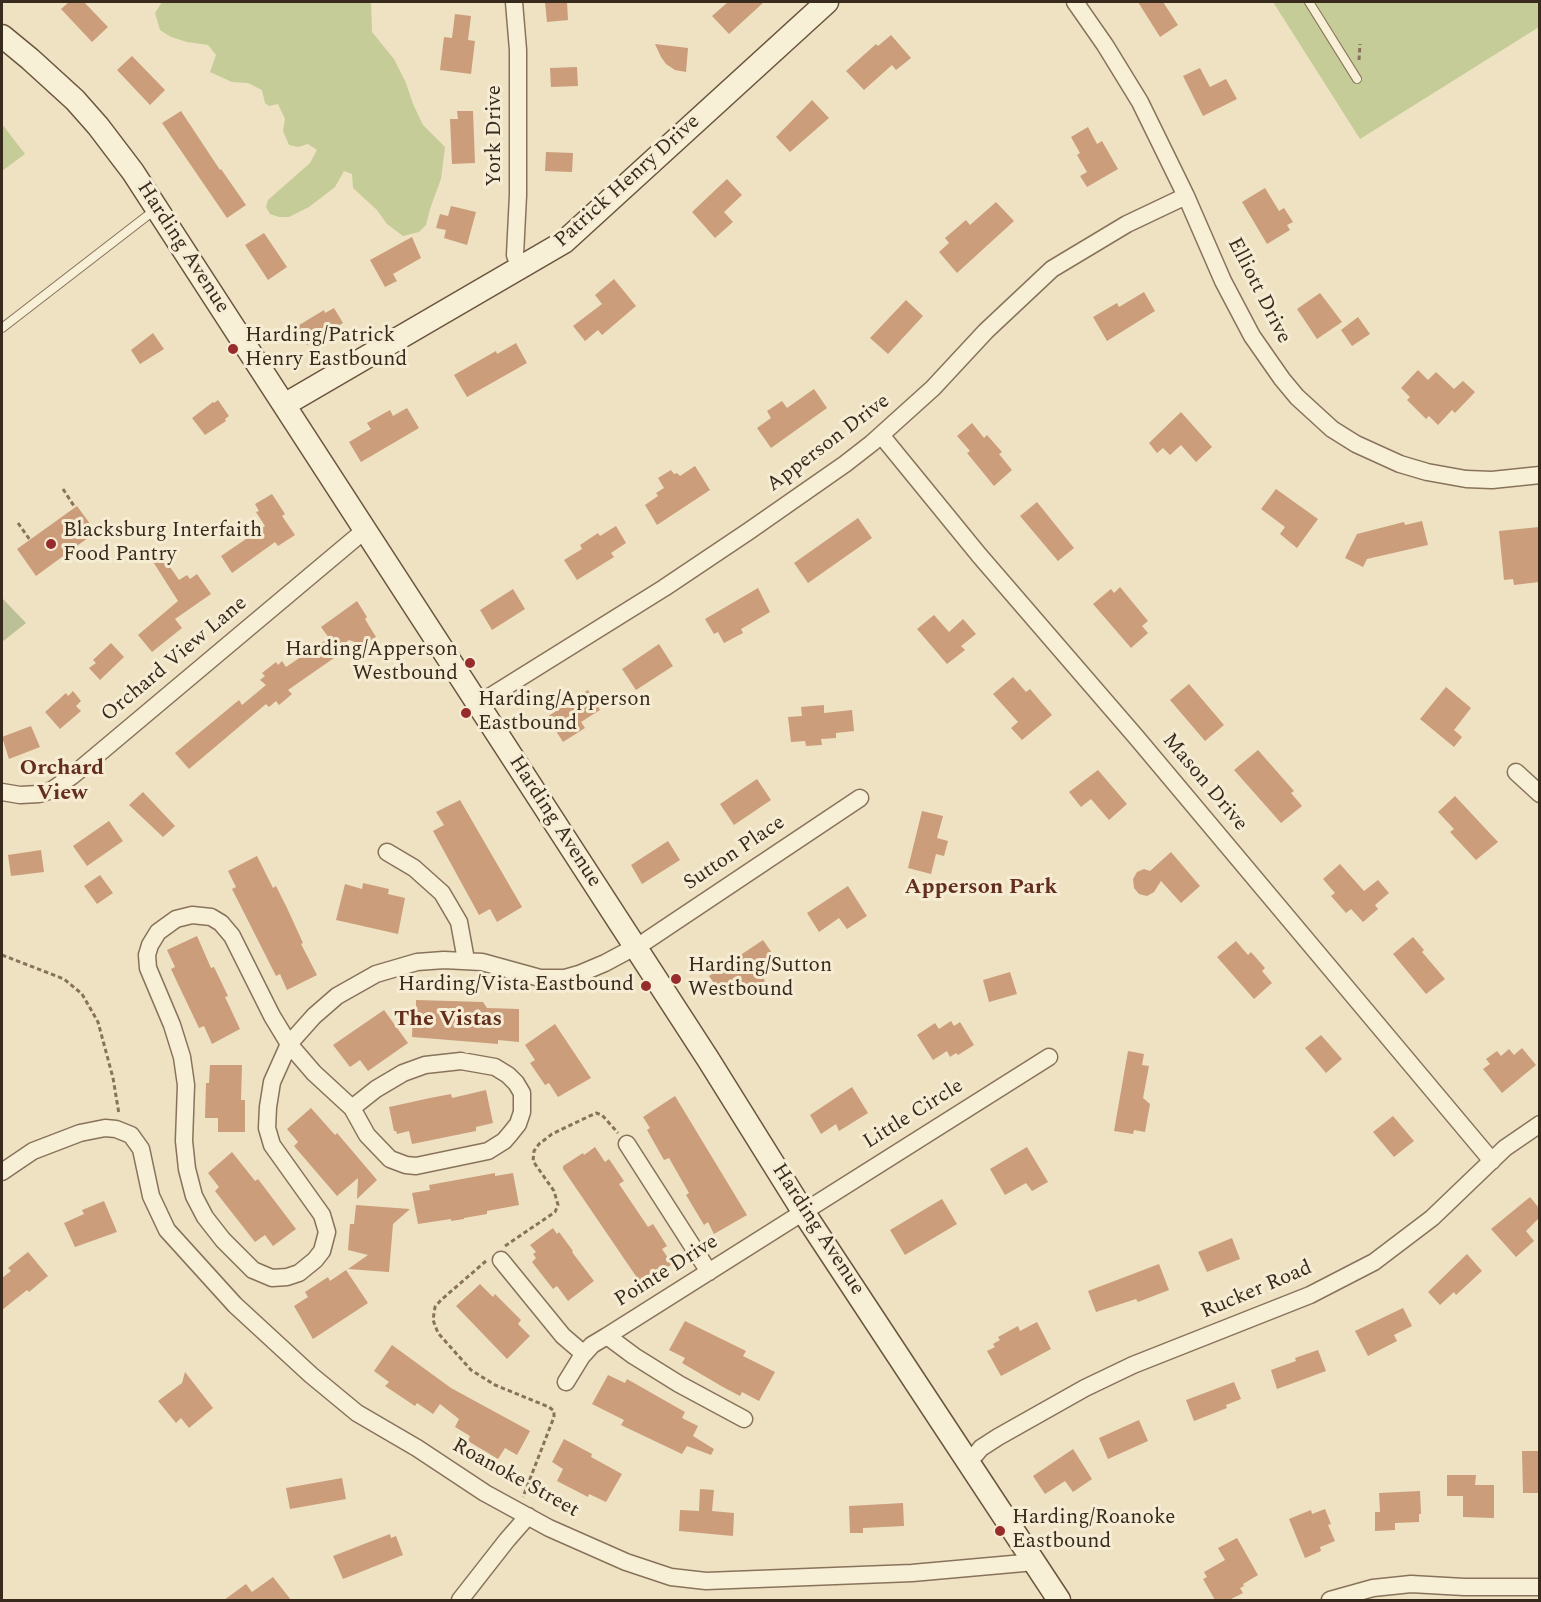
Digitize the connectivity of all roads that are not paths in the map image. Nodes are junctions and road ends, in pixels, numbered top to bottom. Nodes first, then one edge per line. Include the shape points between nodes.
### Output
1 (514, 2) edge
2 (827, 2) edge
3 (1075, 2) edge
4 (1309, 2) edge
5 (2, 36) edge
6 (1357, 79) dead end
7 (1186, 196) junction
8 (157, 208) junction
9 (520, 269) junction
10 (2, 328) edge
11 (284, 405) junction
12 (881, 435) junction
13 (1539, 476) edge
14 (365, 530) junction
15 (478, 704) junction
16 (1516, 772) dead end
17 (2, 792) edge
18 (1539, 794) edge
19 (860, 798) dead end
20 (387, 852) dead end
21 (635, 947) junction
22 (466, 960) junction
23 (289, 1044) junction
24 (1049, 1057) dead end
25 (352, 1108) junction
26 (1539, 1124) edge
27 (627, 1144) dead end
28 (1492, 1161) junction
29 (2, 1172) edge
30 (804, 1213) junction
31 (501, 1260) dead end
32 (709, 1272) junction
33 (607, 1336) junction
34 (584, 1354) junction
35 (566, 1382) dead end
36 (744, 1419) dead end
37 (967, 1459) junction
38 (528, 1516) junction
39 (1035, 1562) junction
40 (1539, 1587) edge
41 (460, 1600) edge
42 (1059, 1600) edge
43 (1330, 1600) edge

1 - 9 street, York Drive via 518,50 515,255
2 - 9 main road, Patrick Henry Drive via 564,242
3 - 7 street, Elliott Drive via 1140,102
4 - 6 lane
5 - 8 main road, Harding Avenue via 75,100
7 - 12 street, Apperson Drive via 1128,224 1052,269
7 - 13 street, Elliott Drive via 1223,281 1263,354 1297,397 1332,429 1381,456 1427,472 1492,480
8 - 10 lane
8 - 11 main road, Harding Avenue
9 - 11 main road, Patrick Henry Drive
11 - 14 main road, Harding Avenue
12 - 15 street, Apperson Drive via 664,588
12 - 28 street, Mason Drive
14 - 15 main road, Harding Avenue
14 - 17 street, Orchard View Lane via 72,776 39,794
15 - 21 main road, Harding Avenue
16 - 18 street
19 - 21 street, Sutton Place
20 - 22 street via 414,868 442,893 462,930
21 - 22 street, Sutton Place via 565,978 540,978
21 - 30 main road, Harding Avenue
22 - 23 street, Sutton Place via 417,962 376,975 337,996
23 - 23 street, Sutton Place via 232,936 221,923 211,917 192,915 176,919 158,932 147,955 148,968 182,1057 186,1085 184,1141 194,1196 223,1240 253,1270 272,1278 287,1277 309,1267 322,1251 327,1232 322,1215 275,1151 267,1128 272,1082
23 - 25 street via 314,1074
24 - 30 street, Little Circle
25 - 25 street via 403,1073 425,1065 461,1061 487,1065 508,1074 520,1088 523,1103 518,1124 494,1149 416,1166 390,1159 367,1135
26 - 28 street, Rucker Road
27 - 32 street
28 - 37 street, Rucker Road via 1407,1239 1354,1274 1133,1365 1050,1407
29 - 38 street, Roanoke Street via 33,1150 56,1141 105,1128 131,1135 141,1149 151,1196 167,1230 256,1325 357,1413
30 - 32 street, Pointe Drive
30 - 37 main road, Harding Avenue
31 - 34 street via 563,1336
32 - 33 street, Pointe Drive
33 - 34 street, Pointe Drive
33 - 36 street via 679,1384
34 - 35 street, Pointe Drive
37 - 39 main road, Harding Avenue
38 - 39 street, Roanoke Street via 626,1563 694,1580 912,1573
38 - 41 street
39 - 42 main road, Harding Avenue
40 - 43 street via 1411,1584 1373,1588

